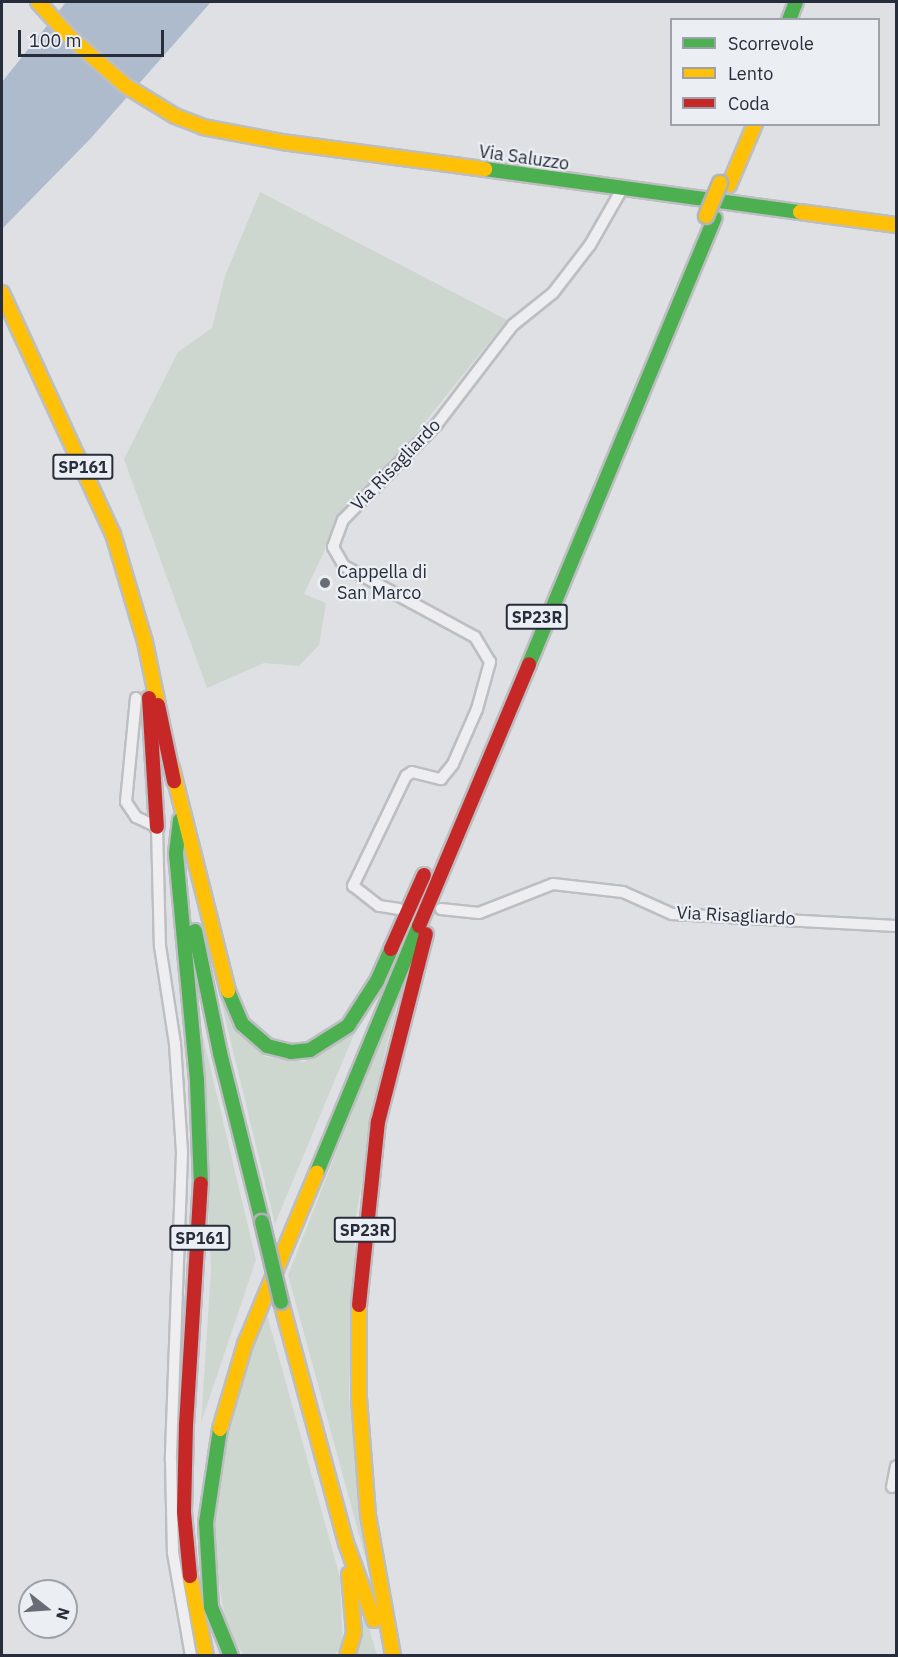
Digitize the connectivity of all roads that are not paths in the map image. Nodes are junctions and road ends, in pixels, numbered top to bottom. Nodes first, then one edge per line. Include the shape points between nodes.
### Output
1 (38, 2) edge
2 (796, 2) edge
3 (807, 2) edge
4 (790, 18) edge
5 (800, 18) edge
6 (743, 126) edge
7 (753, 126) edge
8 (724, 184) junction
9 (622, 189) junction
10 (897, 225) edge
11 (3, 295) edge
12 (629, 411) junction
13 (145, 642) junction
14 (136, 698) dead end
15 (172, 768) junction
16 (466, 815) junction
17 (180, 820) junction
18 (451, 824) junction
19 (157, 827) junction
20 (399, 909) dead end
21 (441, 909) dead end
22 (897, 926) edge
23 (897, 1466) edge
24 (892, 1487) dead end
25 (346, 1543) junction
26 (191, 1656) edge
27 (206, 1656) edge
28 (213, 1656) edge
29 (231, 1656) edge
30 (347, 1656) edge
31 (384, 1656) edge
32 (393, 1656) edge

1 - 9 main road, Via Saluzzo via 103,67 153,104 188,122 227,132
2 - 4 main road
3 - 5 main road
6 - 8 main road, SP23R
7 - 8 main road, SP23R
8 - 12 main road, SP23R, bridge
9 - 10 main road, Via Saluzzo
9 - 20 street, Via Risagliardo via 590,245 553,293 513,325 438,424 343,519 333,548 344,566 475,637 490,662 477,709 453,764 441,779 412,772 406,776 352,886 379,906
11 - 13 main road, SP161 via 113,534
12 - 16 main road, SP23R
12 - 18 main road, SP23R
13 - 15 main road, SP161
13 - 19 main road
14 - 19 street via 126,801 136,817
15 - 17 main road, SP161
15 - 18 main road, SP161 via 234,1011 251,1034 279,1050 300,1052 326,1044 358,1014 417,886
16 - 29 main road, SP23R via 245,1344 226,1404 210,1485 206,1559 213,1616
16 - 32 main road, SP23R via 421,949 390,1065 373,1158 361,1272 359,1398 363,1458 376,1570
17 - 25 main road, SP161, bridge via 198,953 281,1302
17 - 27 main road, SP161 via 176,854 202,1174 184,1512 190,1580
18 - 28 main road, SP23R via 279,1236 222,1392 208,1447 198,1537 201,1592
19 - 26 street via 160,946 175,1044 182,1153 180,1301 171,1460 173,1553
21 - 22 street, Via Risagliardo via 479,913 553,884 622,892 672,914
23 - 24 street
25 - 30 main road via 354,1622
25 - 31 main road, SP161

